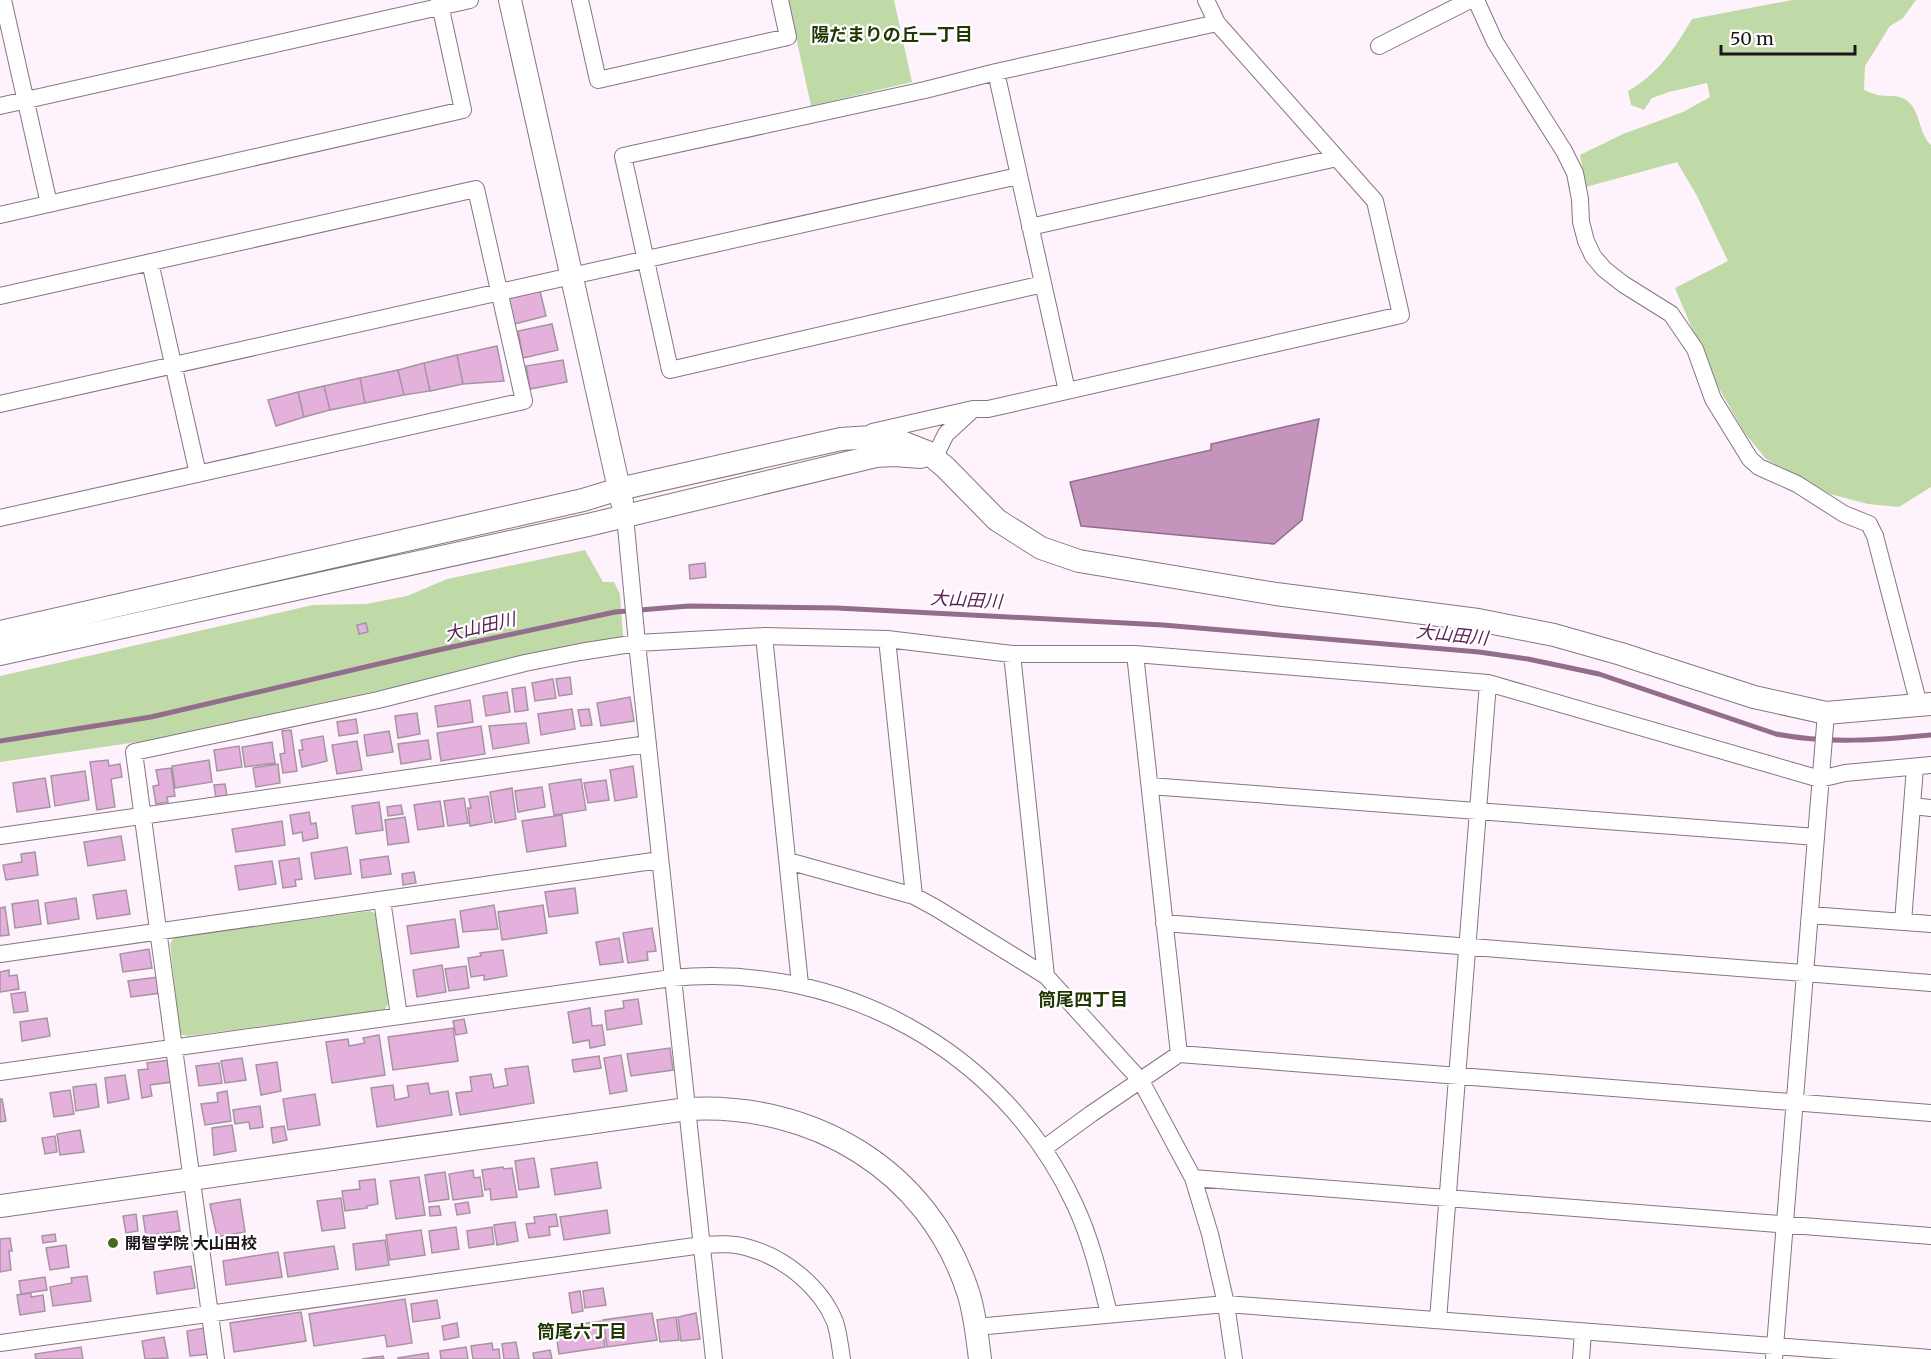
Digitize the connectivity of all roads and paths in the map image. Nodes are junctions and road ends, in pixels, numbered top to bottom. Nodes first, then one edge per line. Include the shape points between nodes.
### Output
1 (3, 0) edge
2 (470, 0) edge
3 (510, 0) edge
4 (580, 0) edge
5 (780, 0) edge
6 (1206, 0) edge
7 (1470, 0) edge
8 (1476, 0) edge
9 (439, 3) edge
10 (1217, 22) junction
11 (1379, 46) dead end
12 (996, 72) junction
13 (25, 100) junction
14 (0, 106) edge
15 (1337, 158) junction
16 (1018, 176) junction
17 (49, 204) junction
18 (0, 214) edge
19 (1030, 227) junction
20 (646, 261) junction
21 (150, 262) junction
22 (572, 277) junction
23 (1043, 284) junction
24 (500, 292) junction
25 (0, 296) edge
26 (173, 365) junction
27 (1067, 391) junction
28 (0, 404) edge
29 (973, 409) junction
30 (841, 439) junction
31 (940, 463) junction
32 (198, 474) junction
33 (619, 489) junction
34 (625, 516) junction
35 (0, 518) edge
36 (0, 632) edge
37 (764, 636) junction
38 (887, 639) junction
39 (637, 643) junction
40 (0, 654) edge
41 (1012, 654) junction
42 (1135, 654) junction
43 (1488, 683) junction
44 (1925, 705) edge
45 (1826, 713) junction
46 (648, 744) junction
47 (1923, 766) edge
48 (1821, 772) junction
49 (1150, 786) junction
50 (1912, 806) junction
51 (1931, 808) edge
52 (1478, 812) junction
53 (144, 815) junction
54 (0, 836) edge
55 (1816, 837) junction
56 (660, 860) junction
57 (788, 861) junction
58 (914, 896) junction
59 (382, 900) junction
60 (1810, 915) junction
61 (1903, 922) junction
62 (1164, 923) junction
63 (1931, 924) edge
64 (159, 932) junction
65 (1467, 946) junction
66 (0, 954) edge
67 (1806, 973) junction
68 (1046, 976) junction
69 (672, 978) junction
70 (1931, 982) edge
71 (800, 984) junction
72 (399, 1016) junction
73 (175, 1047) junction
74 (1179, 1054) junction
75 (0, 1072) edge
76 (1458, 1077) junction
77 (1141, 1081) junction
78 (1795, 1102) junction
79 (687, 1109) junction
80 (1931, 1113) edge
81 (1043, 1149) junction
82 (1193, 1178) junction
83 (192, 1179) junction
84 (1447, 1199) junction
85 (0, 1206) edge
86 (1784, 1224) junction
87 (1931, 1236) edge
88 (702, 1245) junction
89 (1226, 1304) junction
90 (210, 1314) junction
91 (1109, 1314) junction
92 (1438, 1320) junction
93 (976, 1327) junction
94 (1583, 1332) junction
95 (0, 1343) edge
96 (1774, 1353) edge
97 (1931, 1358) edge
98 (216, 1359) edge
99 (714, 1359) edge
100 (842, 1359) edge
101 (980, 1359) edge
102 (1234, 1359) edge
103 (1581, 1359) edge

1 - 13 street
2 - 9 street
3 - 22 street
4 - 5 street via 598,80 788,37
6 - 10 street
7 - 11 street
8 - 44 street via 1495,42 1575,173 1581,222 1593,256 1623,284 1671,314 1695,349 1713,399 1750,459 1844,514 1869,524
9 - 13 street
9 - 17 street via 463,110
10 - 12 street
10 - 15 street
12 - 16 street
12 - 20 street via 623,156
13 - 14 street
13 - 17 street
15 - 19 street
15 - 27 street via 1375,201 1401,315
16 - 19 street
16 - 20 street
17 - 18 street
19 - 23 street
20 - 22 street
20 - 23 street via 670,370
21 - 24 street via 476,189
21 - 25 street
21 - 26 street
22 - 24 street
22 - 33 street
23 - 27 street
24 - 26 street
24 - 32 street via 524,401
26 - 28 street
26 - 32 street
27 - 29 street
29 - 30 street
29 - 31 street via 946,434
30 - 31 street via 894,439 927,452
30 - 33 street
31 - 34 street via 876,456
31 - 45 street via 1021,537 1079,561 1276,594 1478,620 1554,635 1754,697
32 - 35 street
33 - 34 street
33 - 36 street via 583,501
34 - 39 street
34 - 40 street
37 - 38 street
37 - 39 street
37 - 57 street
38 - 41 street
38 - 58 street
39 - 46 street
39 - 53 street via 536,661 378,700 134,752
41 - 42 street
41 - 68 street
42 - 43 street
42 - 49 street
43 - 48 street
43 - 52 street
44 - 45 street
45 - 48 street
46 - 53 street
46 - 56 street
47 - 48 street
47 - 50 street
48 - 55 street
49 - 52 street
49 - 62 street
50 - 51 street
50 - 61 street
52 - 55 street
52 - 65 street
53 - 54 street
53 - 64 street
55 - 60 street
56 - 59 street
56 - 69 street
57 - 58 street
57 - 71 street
58 - 68 street
59 - 64 street
59 - 72 street
60 - 61 street
60 - 67 street
61 - 63 street
62 - 65 street
62 - 74 street
64 - 66 street
64 - 73 street
65 - 67 street
65 - 76 street
67 - 70 street
67 - 78 street
68 - 77 street
69 - 71 street via 741,976
69 - 72 street
69 - 79 street
71 - 81 street via 876,1010 938,1044 999,1095
72 - 73 street
73 - 75 street
73 - 83 street
74 - 76 street
74 - 77 street
76 - 78 street
76 - 84 street
77 - 81 street
77 - 82 street
78 - 80 street
78 - 86 street
79 - 83 street
79 - 88 street
79 - 93 street via 716,1107 770,1115 825,1133 863,1153 901,1185 937,1229 961,1273
81 - 91 street via 1082,1222
82 - 84 street
82 - 89 street
83 - 85 street
83 - 90 street
84 - 86 street
84 - 92 street
86 - 87 street
86 - 96 street
88 - 90 street
88 - 99 street
88 - 100 street via 748,1247 795,1272 818,1294 835,1322
89 - 91 street
89 - 92 street
89 - 102 street
90 - 95 street
90 - 98 street
91 - 93 street
92 - 94 street
93 - 101 street
94 - 96 street
94 - 103 street
96 - 97 street

